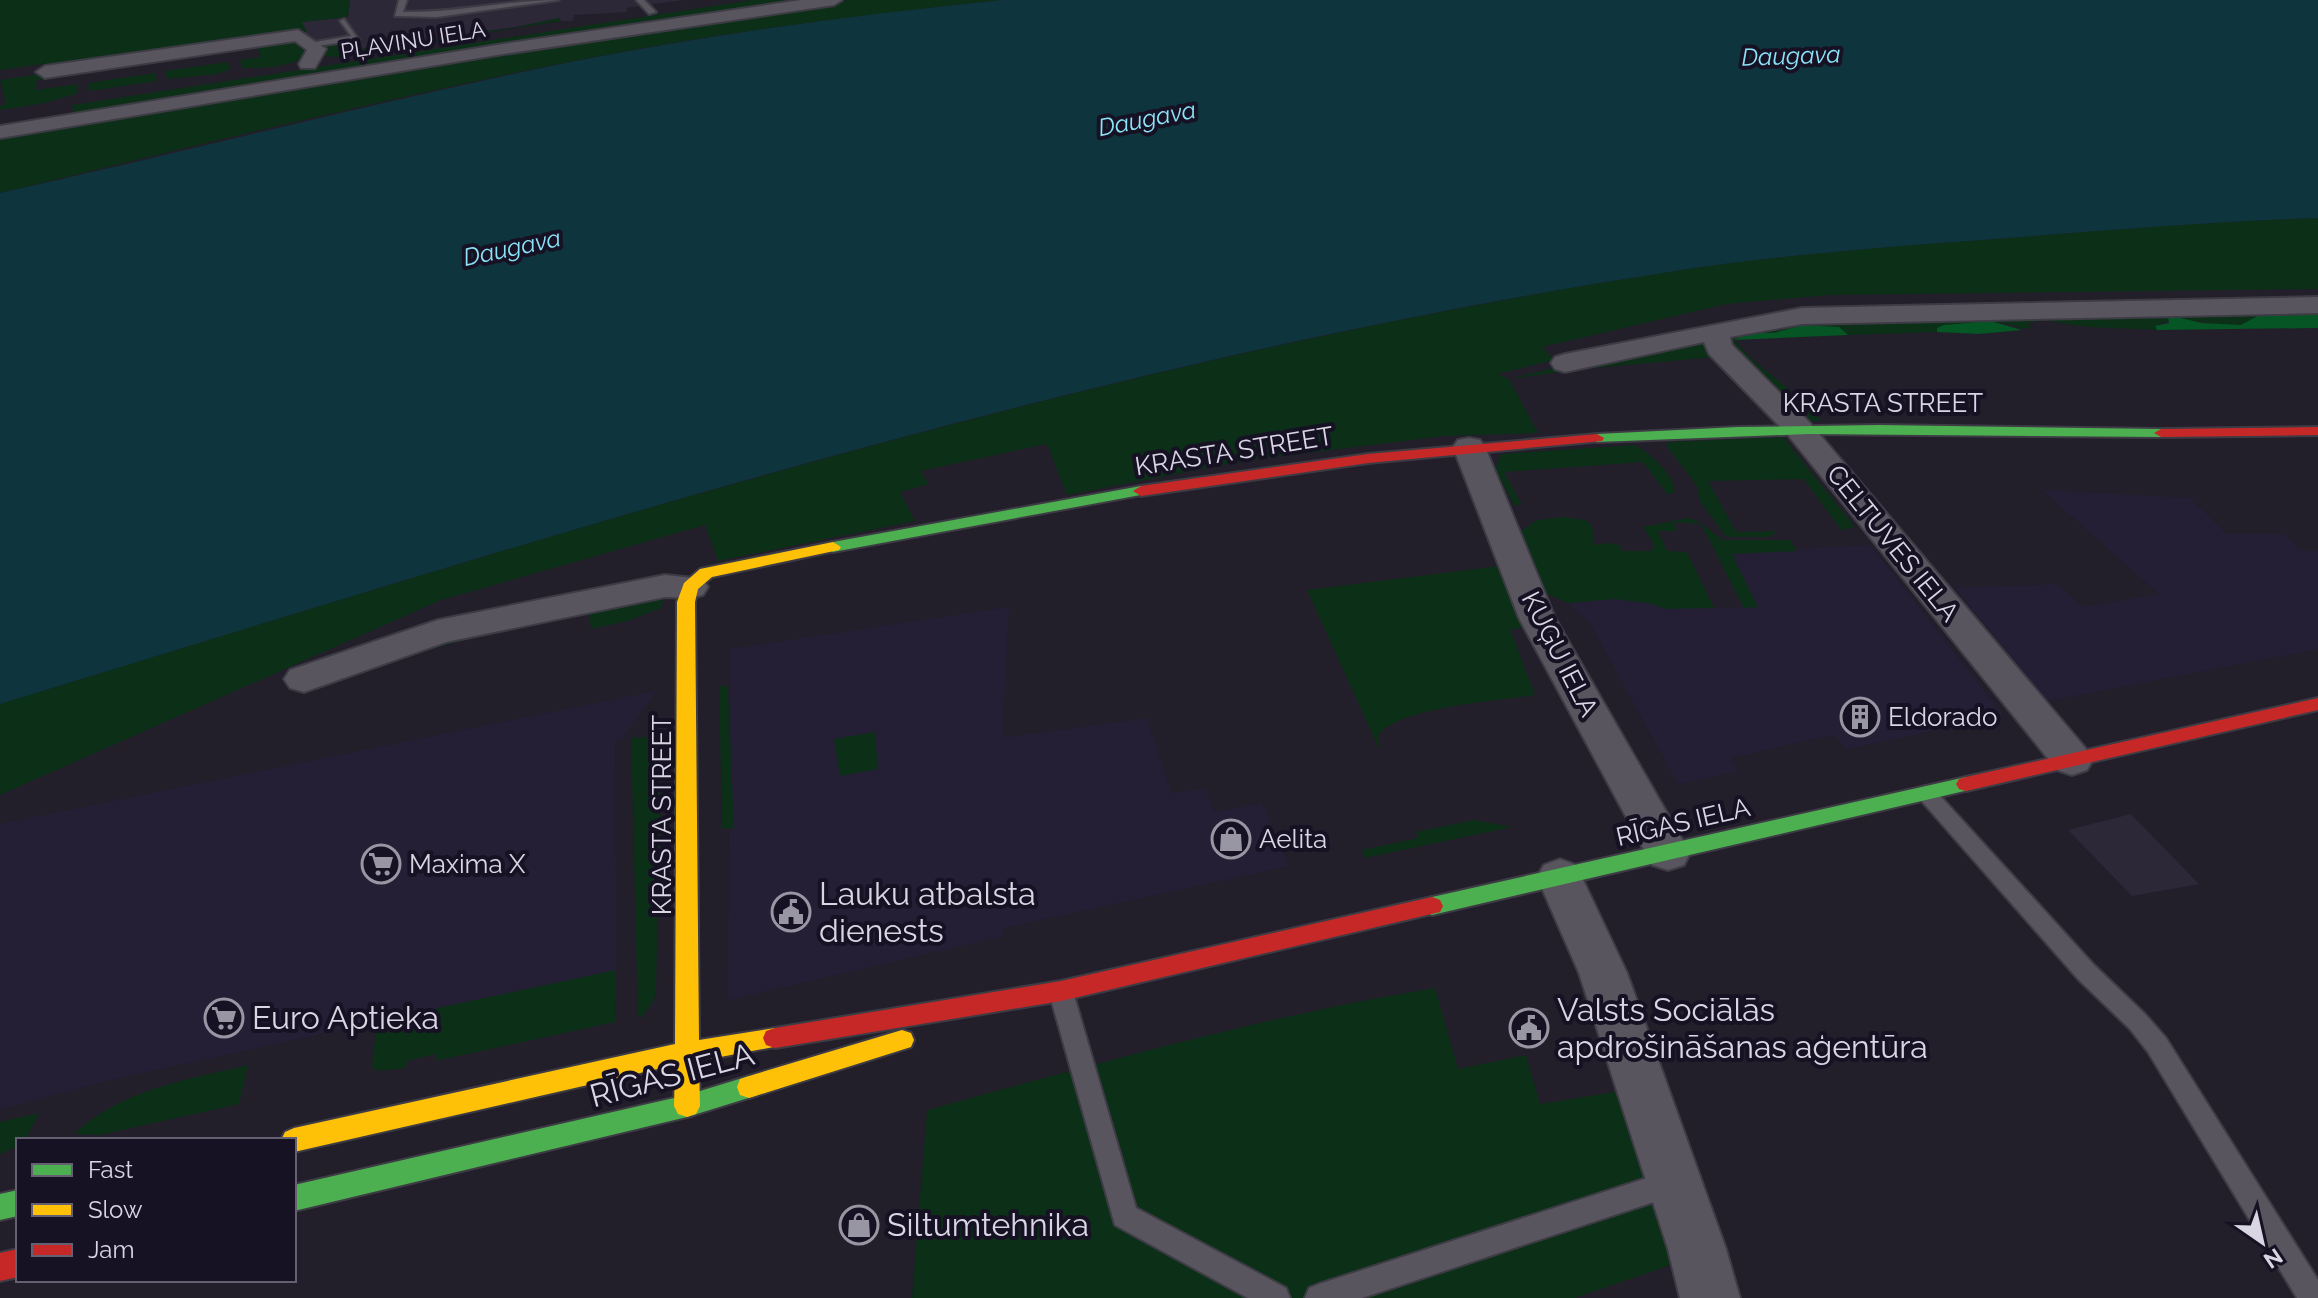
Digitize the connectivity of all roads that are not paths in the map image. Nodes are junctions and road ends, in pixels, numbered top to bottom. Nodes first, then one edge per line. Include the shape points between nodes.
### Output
1 (403, 0) edge
2 (555, 0) edge
3 (733, 0) edge
4 (834, 0) edge
5 (713, 1) edge
6 (646, 6) edge
7 (344, 21) dead end
8 (312, 45) junction
9 (308, 64) junction
10 (45, 72) dead end
11 (0, 113) edge
12 (0, 132) edge
13 (2318, 305) edge
14 (1719, 330) junction
15 (1565, 363) dead end
16 (1799, 429) junction
17 (2318, 431) edge
18 (1469, 447) junction
19 (690, 587) junction
20 (304, 679) dead end
21 (2318, 704) edge
22 (2072, 760) junction
23 (1926, 793) junction
24 (1668, 853) junction
25 (1560, 877) junction
26 (1061, 991) junction
27 (687, 1052) junction
28 (687, 1106) junction
29 (296, 1140) edge
30 (1675, 1182) junction
31 (296, 1198) edge
32 (1276, 1298) edge
33 (1319, 1298) edge
34 (1710, 1298) edge
35 (2313, 1298) edge

1 - 2 lane via 398,14 421,16
3 - 5 street, PĻAVIŅU IELA
4 - 12 street, PĻAVIŅU IELA
5 - 6 street, PĻAVIŅU IELA
6 - 9 street, PĻAVIŅU IELA
7 - 8 lane via 356,38
8 - 9 street via 317,51
8 - 10 street via 298,35
9 - 11 street, PĻAVIŅU IELA
13 - 14 street via 1843,314
14 - 15 street
14 - 16 street, CELTUVES IELA via 1719,348
16 - 17 street, KRASTA STREET
16 - 18 street, KRASTA STREET
16 - 22 street, CELTUVES IELA
18 - 19 street, KRASTA STREET via 1308,464 1147,490 715,570
18 - 24 street, KUĢU IELA via 1537,618
19 - 20 street via 665,586 468,624
19 - 27 street, KRASTA STREET
21 - 22 street, RĪGAS IELA
22 - 23 street, RĪGAS IELA
23 - 24 street, RĪGAS IELA
23 - 35 lane via 2157,1045
24 - 25 street, RĪGAS IELA
25 - 26 street, RĪGAS IELA
25 - 30 street via 1603,973
26 - 27 street, RĪGAS IELA
26 - 28 street, RĪGAS IELA
26 - 32 lane via 1125,1216
27 - 28 street, KRASTA STREET
27 - 29 street, RĪGAS IELA
28 - 31 street, RĪGAS IELA
30 - 33 lane
30 - 34 street

